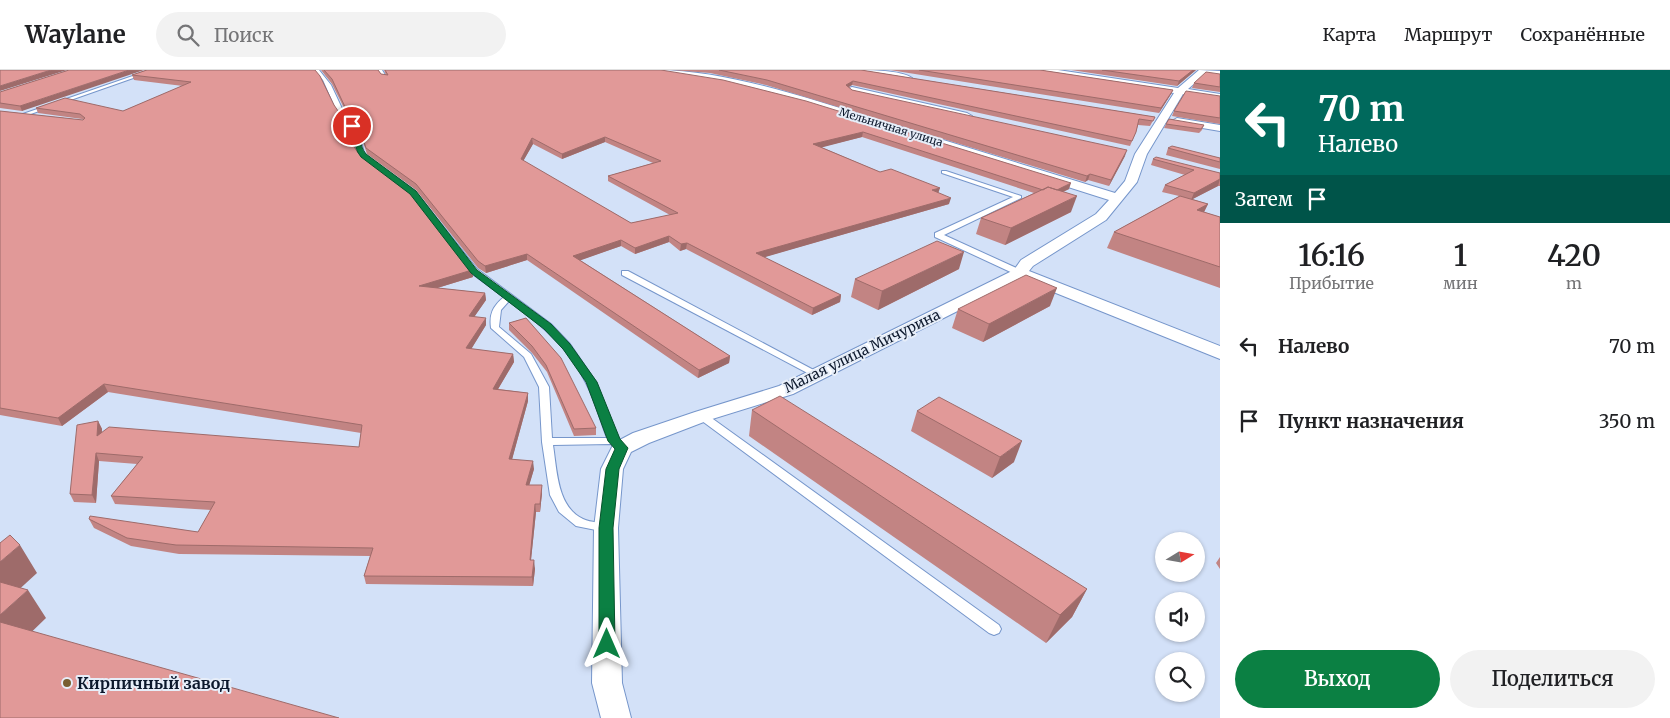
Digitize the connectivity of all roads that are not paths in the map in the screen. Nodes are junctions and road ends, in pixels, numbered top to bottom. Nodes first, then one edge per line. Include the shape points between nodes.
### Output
1 (154, 70) edge
2 (316, 70) edge
3 (380, 70) edge
4 (662, 70) edge
5 (861, 70) edge
6 (1040, 70) edge
7 (882, 74) junction
8 (1220, 74) edge
9 (385, 77) edge
10 (921, 80) edge
11 (1180, 91) junction
12 (830, 97) edge
13 (1220, 97) edge
14 (810, 102) junction
15 (16, 114) edge
16 (23, 115) junction
17 (33, 117) edge
18 (977, 118) edge
19 (1158, 118) junction
20 (1220, 128) edge
21 (944, 172) dead end
22 (1117, 198) junction
23 (1020, 273) junction
24 (625, 274) dead end
25 (508, 297) junction
26 (1220, 354) edge
27 (818, 375) junction
28 (702, 416) junction
29 (547, 442) junction
30 (618, 444) junction
31 (606, 528) junction
32 (994, 629) dead end
33 (616, 718) edge

1 - 16 lane
2 - 25 lane via 331,89 342,116 355,131 358,149 363,156 413,192 474,272
3 - 9 lane
4 - 14 street, Мельничная улица via 723,80
5 - 7 street
6 - 11 street
7 - 10 street
7 - 18 street via 848,91
8 - 11 street, Малая улица Мичурина via 1202,72
11 - 13 street
11 - 19 street, Малая улица Мичурина
12 - 14 street
14 - 22 street, Мельничная улица
15 - 16 lane
16 - 17 lane
19 - 20 street
19 - 22 street, Малая улица Мичурина via 1131,182
21 - 23 lane via 1019,198 938,235
22 - 23 street, Малая улица Мичурина via 1101,217 1027,263
23 - 26 street
23 - 27 street, Малая улица Мичурина
24 - 27 lane
25 - 29 lane via 494,315 495,328 528,356 544,388
25 - 30 lane via 548,326 567,346 591,382
27 - 28 street, Малая улица Мичурина via 786,390
28 - 30 street, Малая улица Мичурина
28 - 32 lane
29 - 30 lane
29 - 31 lane via 556,495 565,512 580,523
30 - 31 street
31 - 33 street via 607,683

